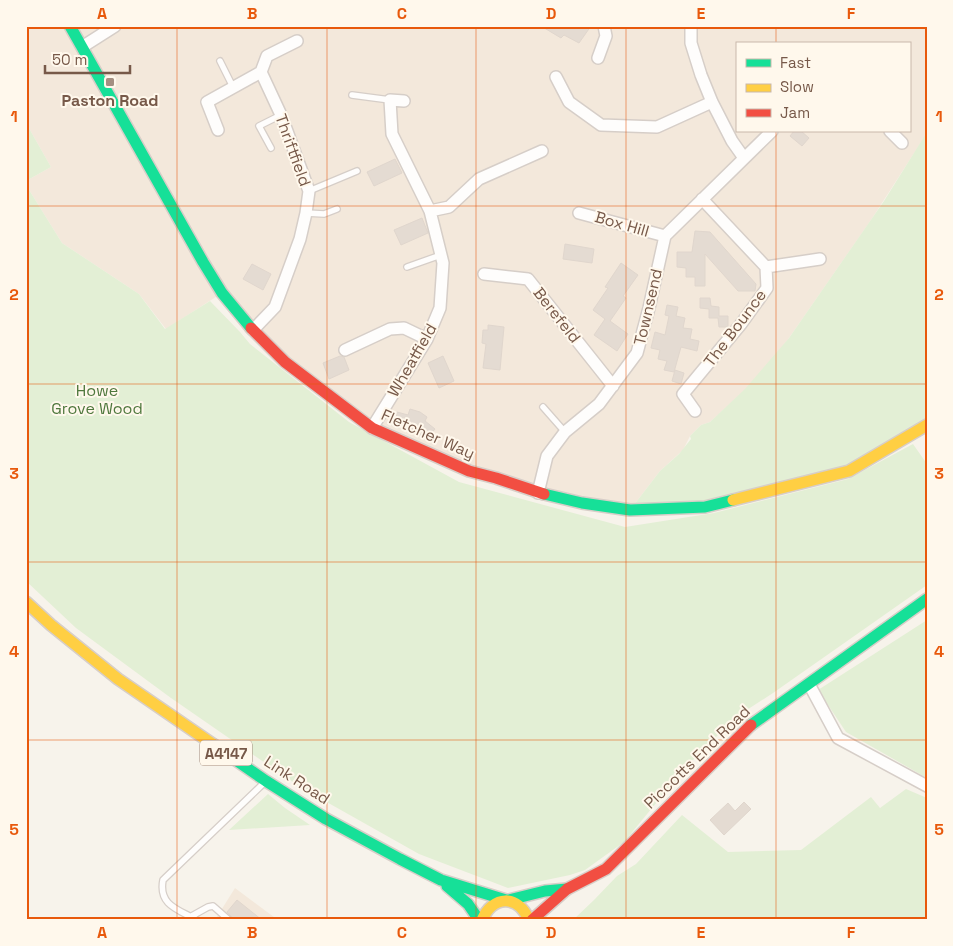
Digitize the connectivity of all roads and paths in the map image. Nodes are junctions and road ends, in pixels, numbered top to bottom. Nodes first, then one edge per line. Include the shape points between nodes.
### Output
1 (70, 26) edge
2 (115, 26) edge
3 (604, 26) edge
4 (692, 26) edge
5 (297, 40) dead end
6 (82, 47) junction
7 (598, 58) dead end
8 (220, 61) dead end
9 (261, 72) junction
10 (556, 77) dead end
11 (233, 87) junction
12 (352, 95) dead end
13 (390, 100) junction
14 (404, 101) dead end
15 (712, 102) junction
16 (281, 115) junction
17 (218, 130) dead end
18 (771, 132) edge
19 (891, 132) edge
20 (902, 143) dead end
21 (270, 148) dead end
22 (542, 151) dead end
23 (744, 158) junction
24 (357, 170) dead end
25 (309, 191) junction
26 (702, 198) junction
27 (337, 209) dead end
28 (430, 210) junction
29 (579, 212) dead end
30 (306, 213) junction
31 (665, 236) junction
32 (441, 254) junction
33 (820, 259) dead end
34 (407, 266) dead end
35 (766, 267) junction
36 (484, 274) dead end
37 (254, 330) junction
38 (427, 339) junction
39 (345, 350) dead end
40 (613, 386) junction
41 (543, 406) dead end
42 (695, 411) dead end
43 (927, 425) edge
44 (372, 428) junction
45 (565, 432) junction
46 (538, 493) junction
47 (927, 599) edge
48 (26, 602) edge
49 (808, 684) junction
50 (266, 781) junction
51 (927, 786) edge
52 (441, 880) junction
53 (567, 889) junction
54 (507, 900) junction
55 (190, 917) junction
56 (197, 920) edge
57 (229, 920) edge
58 (480, 920) edge
59 (531, 920) edge

1 - 6 street, Fletcher Way
2 - 6 street
3 - 7 street via 606,36
4 - 15 street via 691,43
5 - 9 street via 267,56
6 - 37 street, Fletcher Way via 203,262 222,293
8 - 11 lane
9 - 11 street
9 - 16 street, Thriftfield
10 - 15 street via 569,102 600,125 657,127
11 - 17 street via 206,102
12 - 13 lane
13 - 14 street
13 - 28 street, Wheatfield via 392,134
15 - 23 street
16 - 21 lane via 259,126
16 - 25 street, Thriftfield
18 - 23 street
19 - 20 street
22 - 28 street via 479,179 449,207
23 - 26 street
24 - 25 lane
25 - 30 street, Thriftfield
26 - 31 street
26 - 35 street, The Bounce
27 - 30 lane via 324,214
28 - 32 street, Wheatfield
29 - 31 street, Box Hill
30 - 37 street, Thriftfield via 275,307
31 - 40 street, Townsend via 638,353
32 - 34 lane
32 - 38 street, Wheatfield via 440,308
33 - 35 street
35 - 42 street, The Bounce via 767,288 683,394
36 - 40 street, Berefeld via 528,280
37 - 44 street, Fletcher Way via 285,362
38 - 39 street via 404,328 390,329
38 - 44 street, Wheatfield
40 - 45 street, Townsend via 599,404
41 - 45 lane
43 - 46 street, Fletcher Way via 849,471 705,506 630,510
44 - 46 street, Fletcher Way via 469,471
45 - 46 street, Townsend via 547,456
47 - 49 street, Piccotts End Road
48 - 50 street, Link Road / A4147 via 118,679
49 - 51 street via 838,738
49 - 53 street, Piccotts End Road via 749,726 606,869
50 - 52 street, Link Road / A4147 via 326,818
50 - 55 lane via 163,880 162,894 166,900
52 - 54 street, Link Road / A4147
52 - 58 street, Link Road / A4147 via 468,904
53 - 54 street, Piccotts End Road
53 - 59 street, Piccotts End Road
54 - 58 street, Link Road / A4147 via 492,905
54 - 59 street, Link Road / A4147 via 520,905
55 - 56 lane
55 - 57 lane via 213,906

